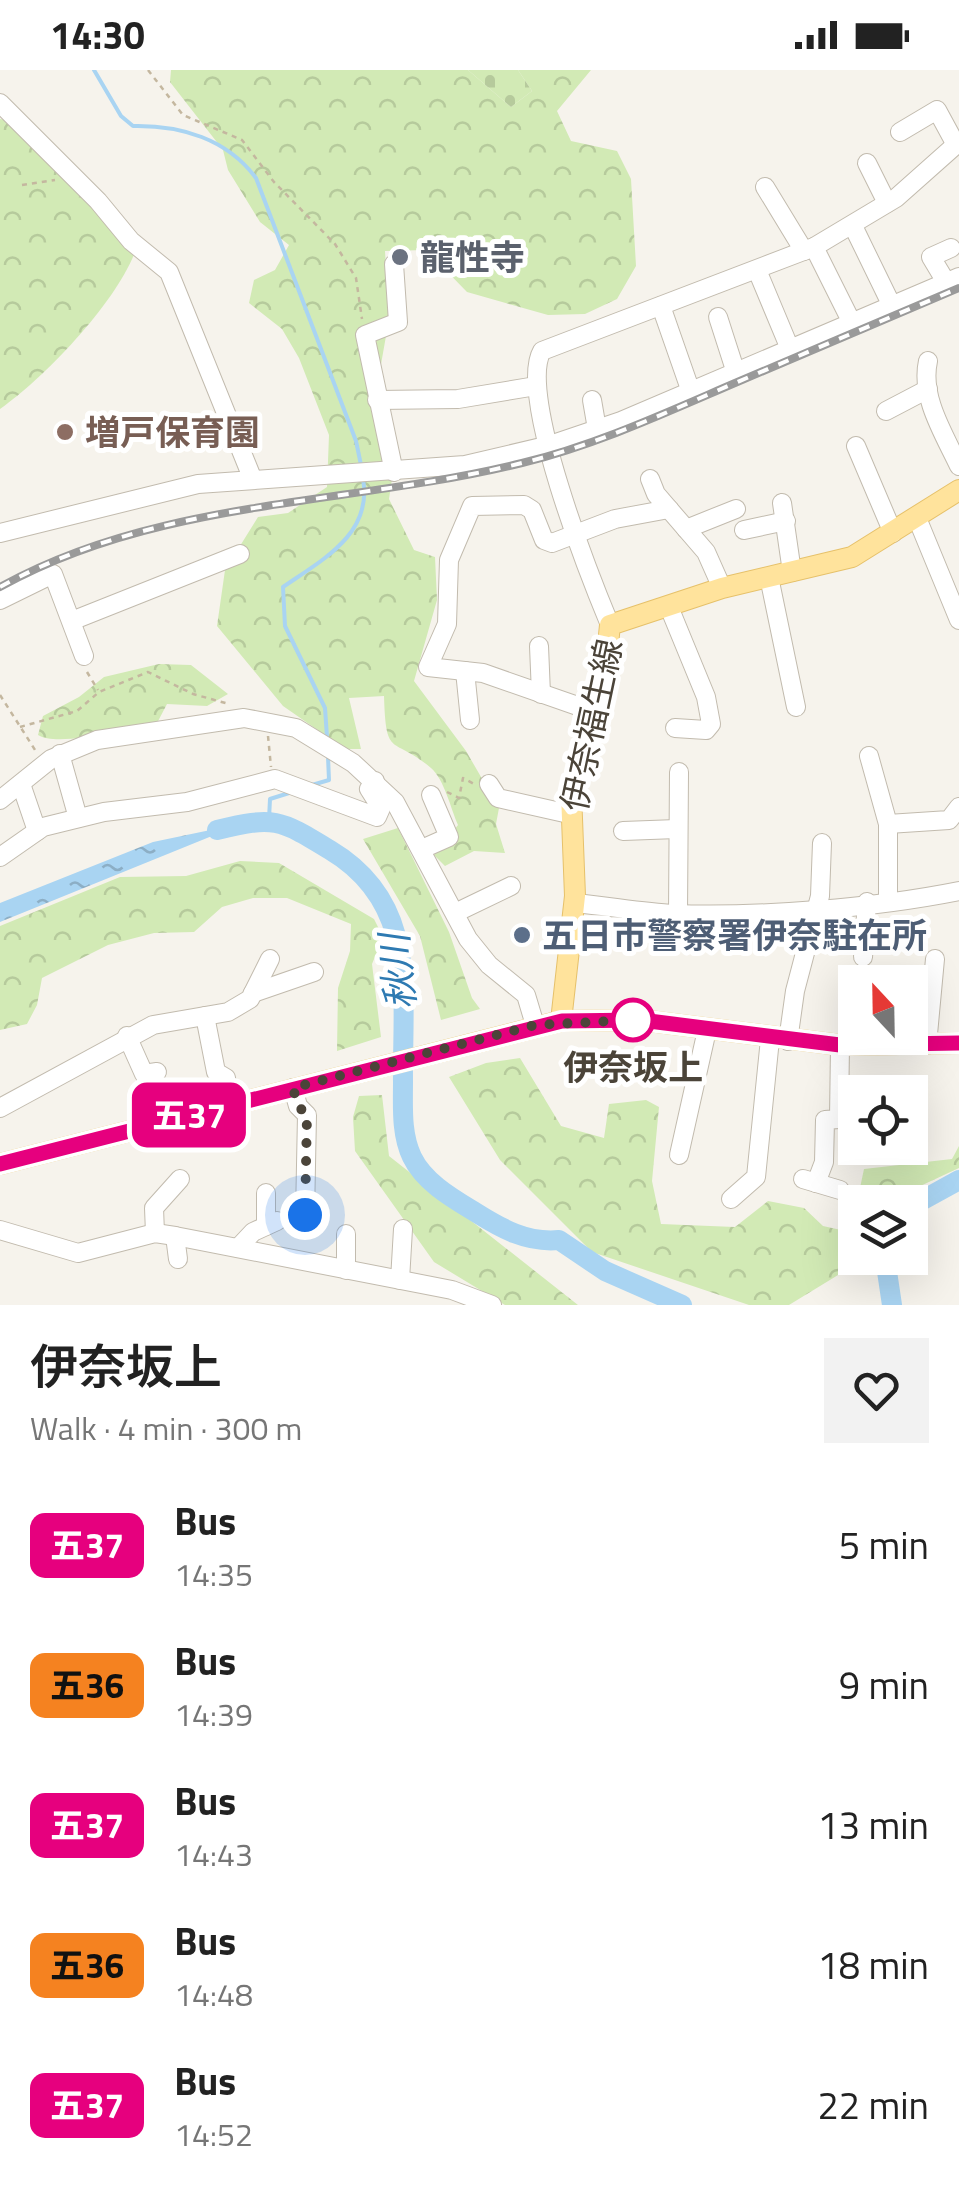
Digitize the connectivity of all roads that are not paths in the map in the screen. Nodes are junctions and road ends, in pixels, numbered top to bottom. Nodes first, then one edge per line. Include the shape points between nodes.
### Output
1 (0, 102) edge
2 (900, 132) dead end
3 (958, 143) edge
4 (867, 162) dead end
5 (765, 187) dead end
6 (888, 204) junction
7 (854, 226) junction
8 (951, 248) dead end
9 (809, 249) junction
10 (394, 264) dead end
11 (756, 270) junction
12 (953, 279) edge
13 (661, 306) junction
14 (892, 306) junction
15 (718, 317) dead end
16 (852, 323) junction
17 (790, 350) junction
18 (928, 361) dead end
19 (736, 372) junction
20 (536, 386) junction
21 (928, 389) junction
22 (691, 392) junction
23 (376, 400) junction
24 (592, 400) dead end
25 (886, 411) dead end
26 (597, 429) junction
27 (550, 445) junction
28 (856, 446) dead end
29 (959, 466) edge
30 (394, 472) junction
31 (650, 479) dead end
32 (253, 480) junction
33 (959, 490) edge
34 (669, 509) junction
35 (736, 509) dead end
36 (917, 518) junction
37 (686, 528) junction
38 (744, 530) dead end
39 (0, 532) edge
40 (894, 533) junction
41 (574, 536) junction
42 (240, 554) dead end
43 (792, 572) junction
44 (769, 577) junction
45 (722, 588) junction
46 (0, 600) edge
47 (670, 607) junction
48 (74, 620) junction
49 (959, 620) edge
50 (610, 625) junction
51 (539, 646) dead end
52 (84, 656) road end
53 (465, 672) junction
54 (542, 694) junction
55 (796, 707) dead end
56 (592, 710) junction
57 (470, 720) dead end
58 (675, 728) dead end
59 (869, 756) dead end
60 (52, 759) junction
61 (679, 772) dead end
62 (375, 781) junction
63 (21, 784) junction
64 (490, 787) road end
65 (431, 795) road end
66 (0, 800) edge
67 (959, 807) edge
68 (569, 814) junction
69 (78, 818) junction
70 (888, 824) junction
71 (677, 829) junction
72 (37, 831) junction
73 (623, 831) dead end
74 (822, 843) dead end
75 (422, 849) junction
76 (0, 857) edge
77 (511, 886) dead end
78 (959, 891) edge
79 (867, 902) junction
80 (888, 902) junction
81 (574, 903) junction
82 (814, 907) junction
83 (454, 913) junction
84 (678, 914) junction
85 (863, 957) dead end
86 (270, 959) dead end
87 (935, 959) dead end
88 (314, 972) dead end
89 (253, 993) junction
90 (205, 1016) junction
91 (562, 1021) junction
92 (535, 1025) junction
93 (706, 1030) junction
94 (928, 1034) edge
95 (127, 1036) junction
96 (779, 1040) junction
97 (959, 1043) edge
98 (838, 1045) edge
99 (928, 1045) edge
100 (840, 1055) edge
101 (156, 1072) dead end
102 (293, 1088) junction
103 (230, 1104) junction
104 (0, 1108) edge
105 (678, 1156) dead end
106 (0, 1164) edge
107 (180, 1179) dead end
108 (838, 1189) edge
109 (266, 1192) dead end
110 (730, 1200) dead end
111 (305, 1215) dead end
112 (403, 1229) dead end
113 (0, 1230) edge
114 (155, 1234) junction
115 (346, 1234) dead end
116 (176, 1236) junction
117 (238, 1248) junction
118 (178, 1259) dead end
119 (346, 1270) junction
120 (400, 1280) junction
121 (492, 1305) edge

1 - 32 street via 131,241 169,272
2 - 3 street via 936,110
3 - 6 street
4 - 6 street
5 - 9 street
6 - 7 street
7 - 9 street
7 - 14 street
8 - 12 street via 925,259
9 - 11 street
9 - 16 street
10 - 23 street via 398,322 364,335
11 - 13 street
11 - 17 street
12 - 14 street
13 - 20 street via 547,348 536,365
13 - 22 street
14 - 16 street
15 - 19 street
16 - 17 street
17 - 19 street
18 - 21 street
19 - 22 street
20 - 23 street via 458,399
20 - 27 street
21 - 25 street
21 - 29 street
22 - 26 street
23 - 30 street
24 - 26 street
26 - 27 street
27 - 30 street via 465,465
27 - 41 street
28 - 40 street
30 - 32 street
31 - 34 street
32 - 39 street via 189,486
33 - 36 main road, 伊奈福生線
34 - 37 street
34 - 41 street
35 - 37 street
36 - 40 main road, 伊奈福生線
36 - 49 street
37 - 45 street
38 - 43 street via 784,512
40 - 43 main road, 伊奈福生線 via 852,558
41 - 50 street
41 - 53 street via 544,540 524,504 472,506 449,560 447,624 428,667
42 - 48 street
43 - 44 main road, 伊奈福生線
44 - 45 main road, 伊奈福生線
44 - 55 street
45 - 47 main road, 伊奈福生線
46 - 48 street via 53,574
47 - 50 main road, 伊奈福生線
47 - 58 street via 712,724 706,730
48 - 52 street
50 - 56 main road, 伊奈福生線
51 - 54 street
53 - 54 street
53 - 57 street
54 - 56 street
56 - 68 main road, 伊奈福生線
59 - 70 street
60 - 62 street via 109,738 244,718 296,728
60 - 63 street
60 - 69 street
61 - 71 street
62 - 69 street via 369,789 380,808 377,817 274,779 186,802
62 - 75 street via 402,811
63 - 66 street
63 - 72 street
64 - 68 street via 498,798
65 - 75 street via 449,837
67 - 70 street via 949,820
68 - 81 main road, 伊奈福生線
69 - 72 street
70 - 80 street
71 - 73 street
71 - 84 street
72 - 76 street
74 - 82 street
75 - 83 street
77 - 83 street
78 - 80 street
79 - 80 street
79 - 82 street
79 - 85 street
81 - 84 street
81 - 91 main road, 伊奈福生線
82 - 84 street
82 - 96 street
83 - 92 street via 484,960 528,998
86 - 89 street
87 - 94 street
88 - 89 street
89 - 90 street via 228,1012
90 - 95 street
90 - 103 street
91 - 92 main road
91 - 93 main road via 641,1020
92 - 102 main road
93 - 96 main road
93 - 105 street
95 - 101 street via 144,1074
95 - 104 street
96 - 98 main road
96 - 110 street via 756,1177
97 - 99 main road
100 - 108 street via 839,1119 825,1120 824,1162 809,1181
102 - 103 main road
102 - 111 street via 307,1115
103 - 106 main road
107 - 114 street via 154,1208
109 - 117 street via 272,1223
112 - 120 street
113 - 114 street via 78,1254
114 - 116 street
115 - 119 street
116 - 117 street
116 - 118 street
117 - 119 street
119 - 120 street
120 - 121 street

